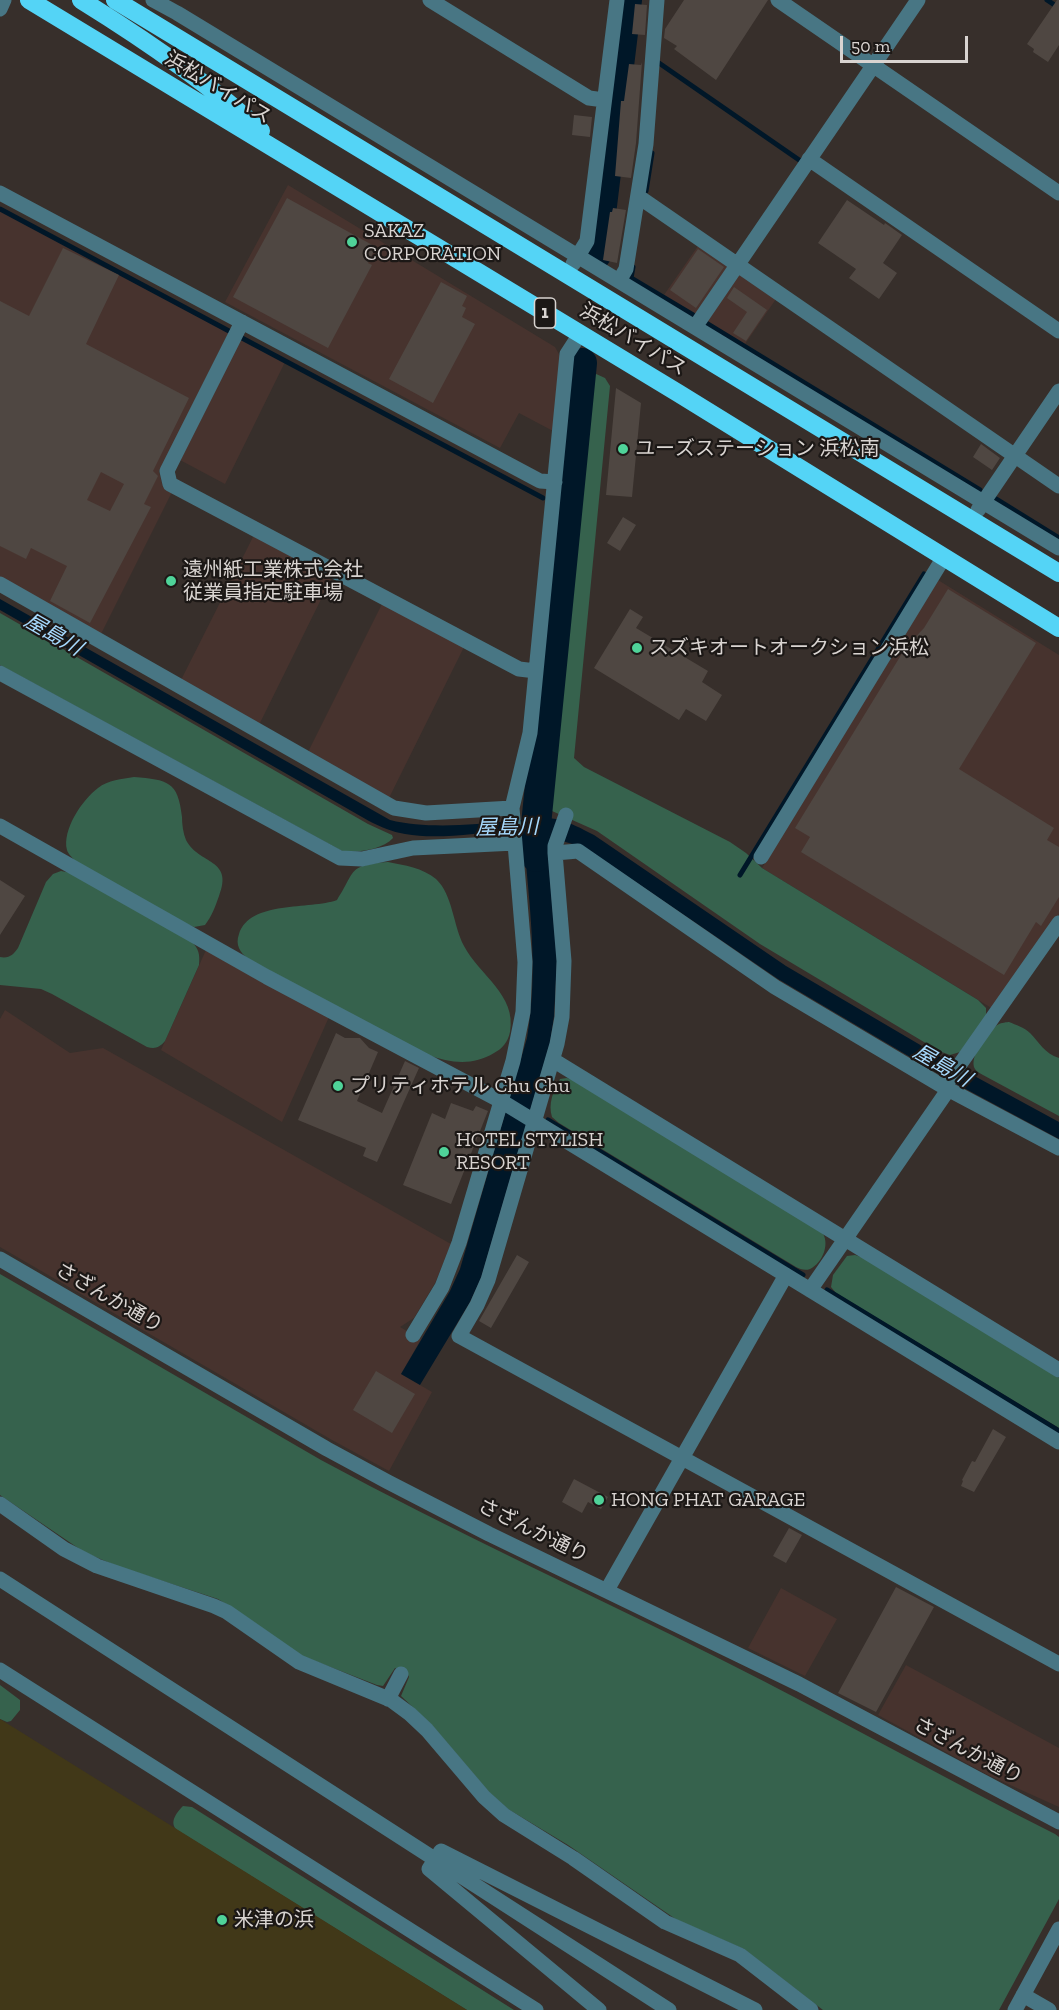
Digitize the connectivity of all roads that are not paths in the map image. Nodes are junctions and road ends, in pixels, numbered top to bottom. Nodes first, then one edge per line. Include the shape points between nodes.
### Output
1 (4, 0) edge
2 (29, 0) edge
3 (81, 0) edge
4 (115, 0) edge
5 (153, 0) edge
6 (430, 0) edge
7 (617, 0) edge
8 (657, 0) edge
9 (778, 0) edge
10 (918, 0) edge
11 (142, 7) edge
12 (0, 9) edge
13 (873, 65) junction
14 (604, 100) junction
15 (809, 159) junction
16 (296, 162) junction
17 (0, 193) edge
18 (1059, 193) edge
19 (639, 197) junction
20 (578, 256) junction
21 (737, 264) junction
22 (567, 274) junction
23 (619, 281) junction
24 (641, 294) junction
25 (630, 313) junction
26 (242, 322) junction
27 (695, 327) junction
28 (1059, 331) edge
29 (580, 334) junction
30 (1059, 391) edge
31 (1015, 455) junction
32 (555, 482) junction
33 (1059, 486) edge
34 (983, 502) junction
35 (972, 520) junction
36 (1059, 548) edge
37 (944, 557) junction
38 (1059, 573) edge
39 (0, 584) edge
40 (1059, 628) edge
41 (536, 671) junction
42 (0, 673) edge
43 (512, 812) junction
44 (565, 816) dead end
45 (0, 826) edge
46 (514, 839) junction
47 (555, 848) junction
48 (761, 857) dead end
49 (1059, 923) edge
50 (553, 1060) junction
51 (946, 1087) junction
52 (504, 1103) junction
53 (533, 1120) junction
54 (1059, 1148) edge
55 (845, 1239) junction
56 (0, 1259) edge
57 (786, 1275) junction
58 (810, 1290) junction
59 (413, 1335) dead end
60 (1059, 1370) edge
61 (1059, 1442) edge
62 (682, 1458) junction
63 (0, 1504) edge
64 (0, 1579) edge
65 (608, 1590) junction
66 (1059, 1664) edge
67 (0, 1670) edge
68 (400, 1674) dead end
69 (388, 1699) junction
70 (1059, 1822) edge
71 (435, 1860) junction
72 (1059, 1929) edge
73 (1023, 1995) junction
74 (536, 2010) edge
75 (599, 2010) edge
76 (669, 2010) edge
77 (754, 2010) edge
78 (811, 2010) edge
79 (1015, 2010) edge
80 (1049, 2010) edge

1 - 12 street
2 - 16 highway, 浜松バイパス / 1
3 - 16 highway via 147,41 240,111
4 - 11 highway, 浜松バイパス / 1
5 - 20 street
6 - 14 street via 589,98
7 - 14 street
8 - 19 street
9 - 13 street
10 - 13 street
11 - 22 highway, 浜松バイパス / 1
13 - 15 street
13 - 18 street
14 - 20 street via 587,241
15 - 21 street
15 - 28 street
16 - 29 highway, 浜松バイパス / 1
17 - 26 street
19 - 21 street
19 - 23 street via 626,269
20 - 22 street
20 - 23 street
21 - 27 street
21 - 31 street
22 - 25 highway, 浜松バイパス / 1
23 - 24 street
24 - 25 street
24 - 27 street
25 - 35 highway, 浜松バイパス / 1
26 - 32 street via 540,481
26 - 41 street via 167,471 170,484 519,669
27 - 34 street
29 - 32 street via 567,354
29 - 37 highway, 浜松バイパス / 1
30 - 31 street
31 - 33 street
31 - 34 street
32 - 41 street
34 - 35 street
34 - 36 street
35 - 38 highway, 浜松バイパス / 1
37 - 40 highway, 浜松バイパス / 1
37 - 48 street via 781,838
39 - 43 street via 394,808 426,813
41 - 43 street via 530,733
42 - 46 street via 340,858 362,859 413,848
43 - 46 street
44 - 47 street
45 - 52 street via 267,977
46 - 52 street via 525,987
47 - 50 street via 564,970 562,1017
47 - 51 street via 578,851 775,987
49 - 51 street
50 - 53 street
50 - 55 street
51 - 54 street
51 - 55 street
52 - 53 street
52 - 59 street via 452,1266
53 - 57 street
53 - 62 street via 488,1280 459,1336
55 - 58 street
55 - 60 street
56 - 65 street, さざんか通り via 327,1449
57 - 58 street
57 - 62 street
58 - 61 street
62 - 65 street
62 - 66 street
63 - 69 street via 88,1562 214,1606 299,1662
64 - 71 street
65 - 70 street, さざんか通り via 808,1689
67 - 74 street
68 - 69 street
69 - 78 street via 427,1730 504,1815 665,1922 740,1955
71 - 75 street via 429,1869
71 - 76 street
71 - 77 street via 441,1851
72 - 73 street
73 - 79 street
73 - 80 street

